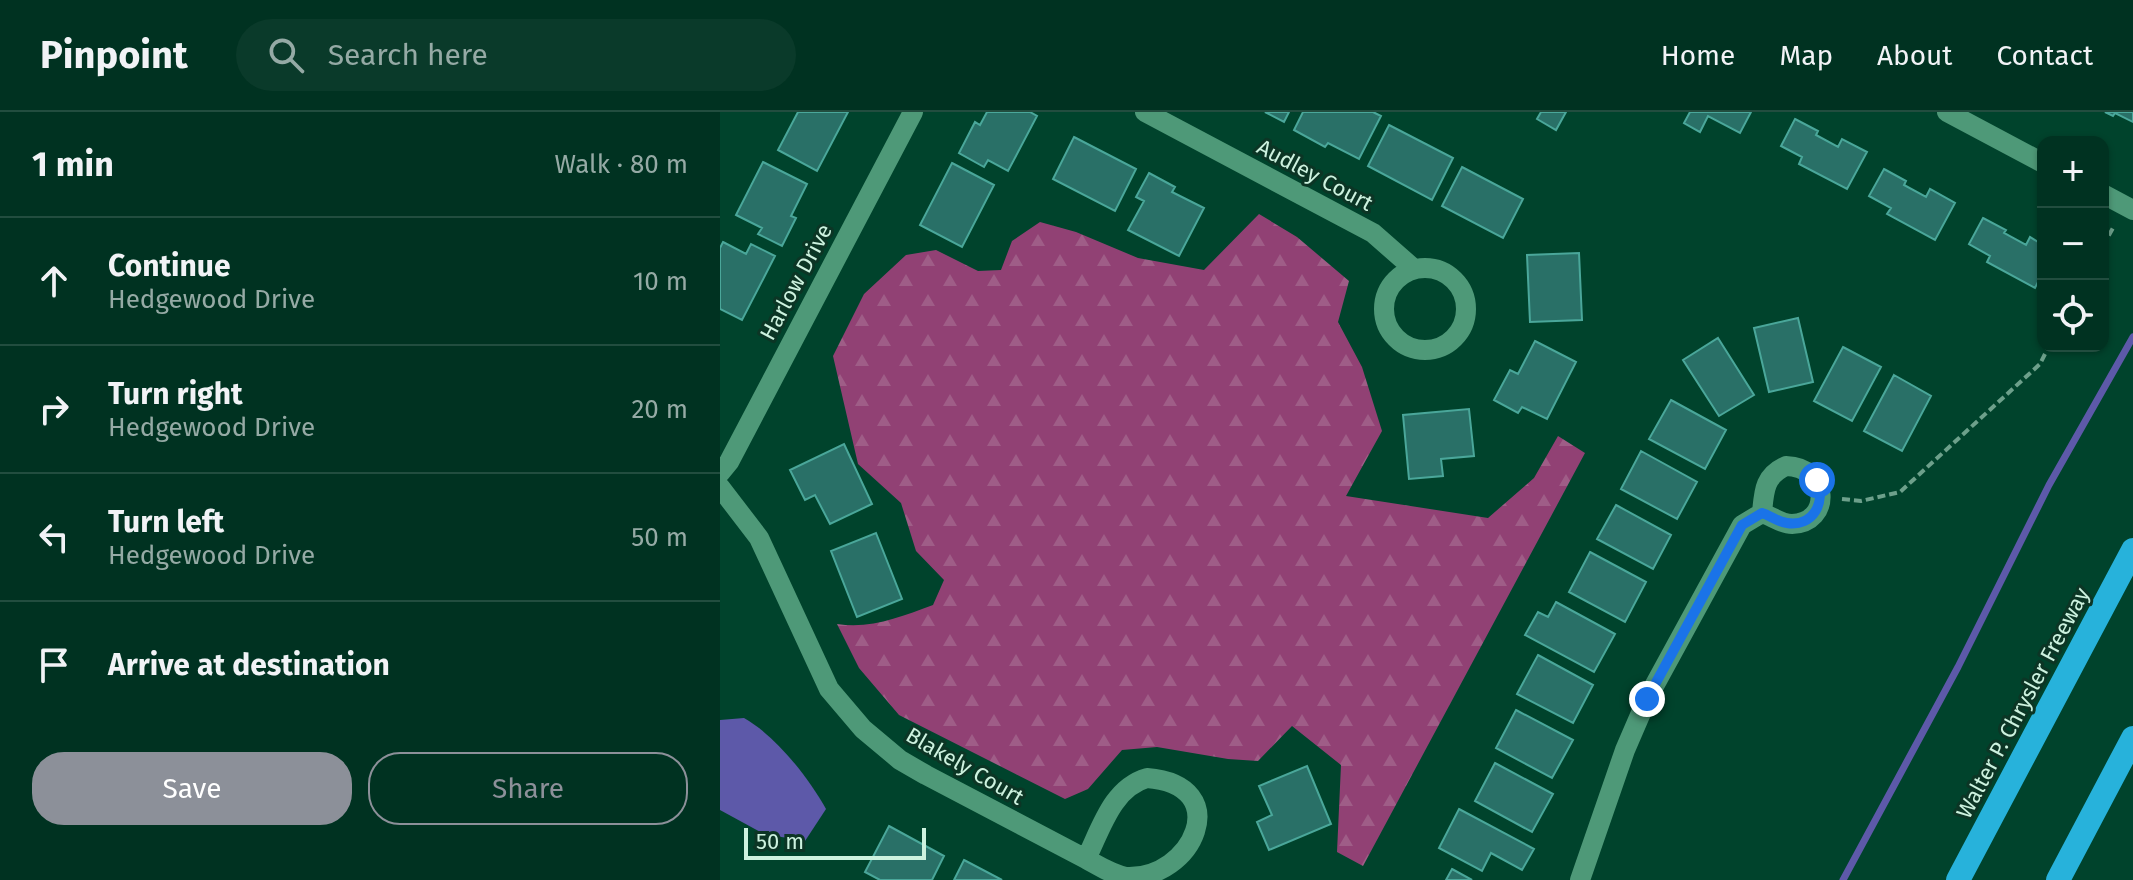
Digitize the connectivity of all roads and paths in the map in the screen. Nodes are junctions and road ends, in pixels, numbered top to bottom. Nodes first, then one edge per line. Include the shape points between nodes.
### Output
1 (913, 112) edge
2 (1145, 112) edge
3 (1947, 112) edge
4 (2037, 160) edge
5 (2109, 197) edge
6 (2133, 210) edge
7 (1414, 269) junction
8 (2046, 352) edge
9 (720, 473) edge
10 (720, 487) edge
11 (1821, 497) junction
12 (1762, 513) junction
13 (2133, 550) edge
14 (2133, 738) edge
15 (1086, 859) junction
16 (1580, 880) edge
17 (1958, 880) edge
18 (2058, 880) edge

1 - 9 street, Harlow Drive
2 - 7 street, Audley Court via 1373,233
3 - 4 street
5 - 6 street
7 - 7 street, Audley Court via 1452,278 1465,300 1463,326 1445,346 1405,346 1386,325 1385,297 1401,275
8 - 11 path via 2040,364 1900,492 1861,501
10 - 15 street, Blakely Court via 759,538 829,689 863,729 900,760
11 - 12 street via 1803,522 1781,522
11 - 12 street via 1817,480 1807,470 1786,466 1766,482
12 - 16 street via 1742,525 1647,699
13 - 17 highway, Walter P. Chrysler Freeway
14 - 18 highway
15 - 15 street, Blakely Court via 1128,877 1147,876 1177,862 1196,838 1199,825 1190,796 1163,780 1132,782 1114,802

